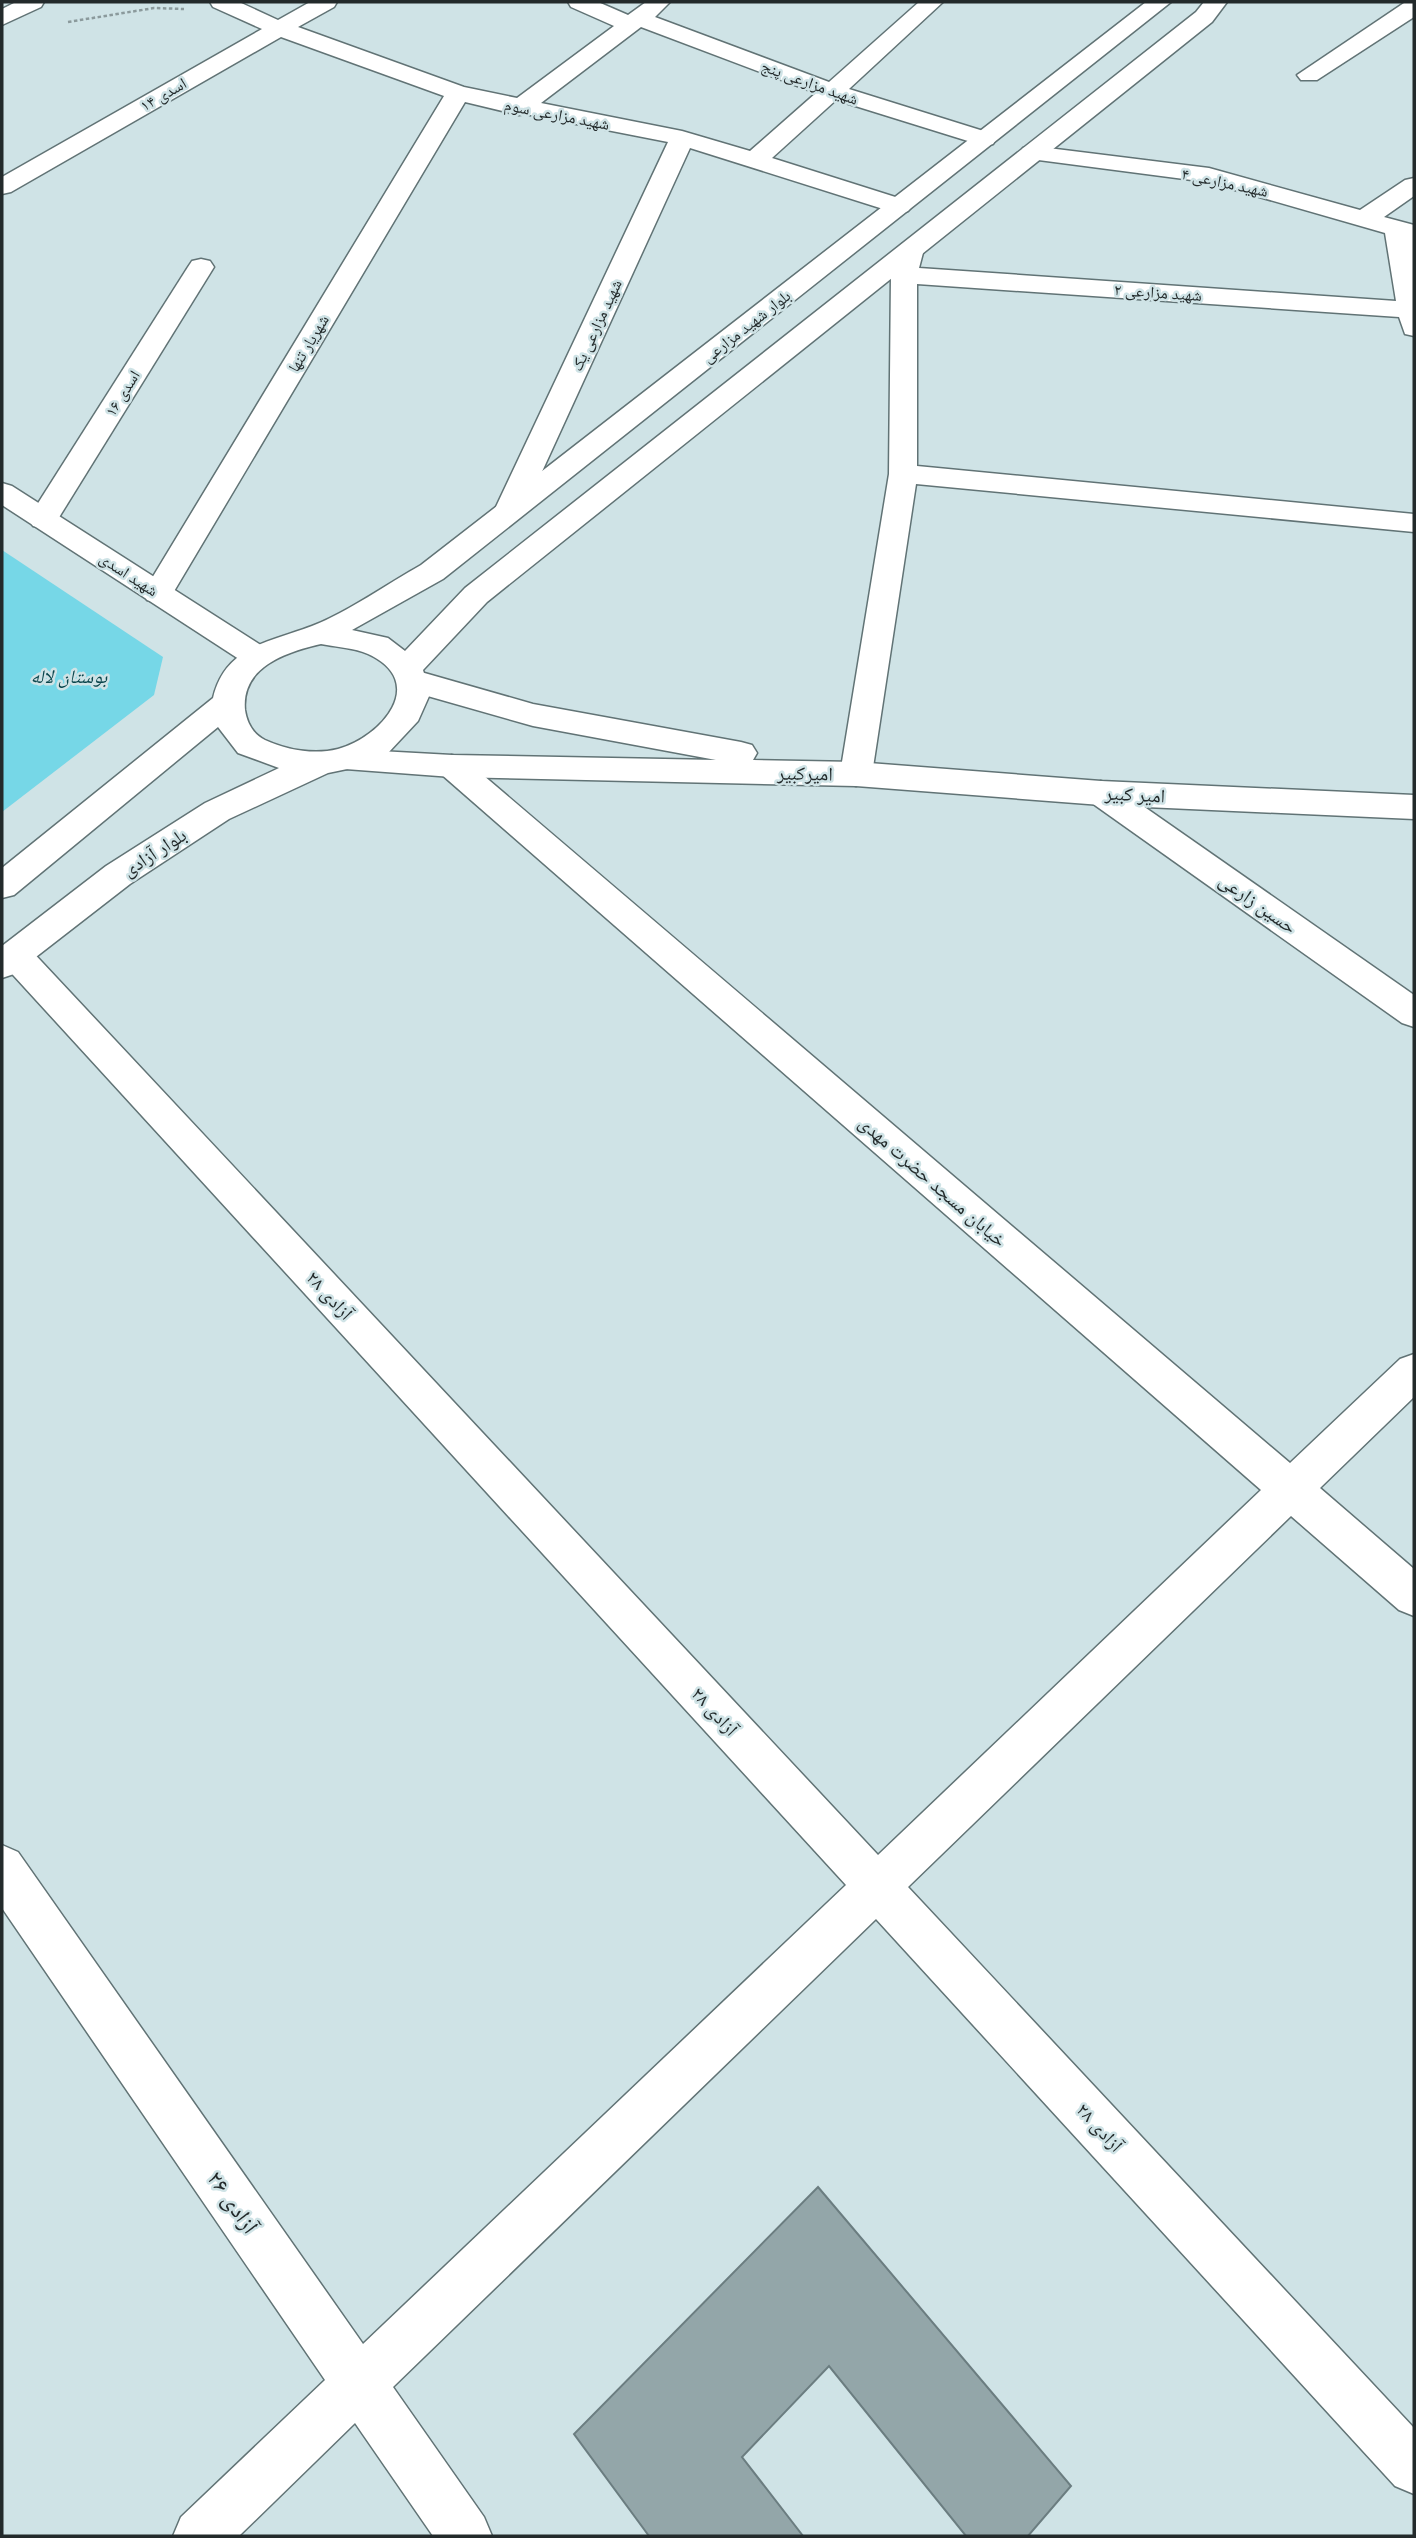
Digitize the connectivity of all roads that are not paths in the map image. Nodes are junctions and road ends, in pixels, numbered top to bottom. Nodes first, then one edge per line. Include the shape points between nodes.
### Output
1 (33, 2) edge
2 (326, 2) edge
3 (579, 2) edge
4 (660, 2) edge
5 (932, 2) edge
6 (1160, 2) edge
7 (1216, 2) edge
8 (231, 6) edge
9 (1408, 6) edge
10 (2, 18) edge
11 (634, 21) junction
12 (278, 28) junction
13 (1309, 75) dead end
14 (831, 91) junction
15 (458, 93) junction
16 (519, 108) junction
17 (682, 138) junction
18 (984, 139) junction
19 (1032, 153) junction
20 (755, 160) junction
21 (1414, 185) edge
22 (2, 187) edge
23 (898, 206) junction
24 (1367, 217) junction
25 (1406, 230) edge
26 (908, 262) junction
27 (201, 267) dead end
28 (1413, 319) edge
29 (903, 474) junction
30 (2, 492) edge
31 (509, 511) junction
32 (43, 519) junction
33 (1414, 523) edge
34 (158, 593) junction
35 (321, 634) junction
36 (256, 656) junction
37 (411, 674) junction
38 (227, 703) junction
39 (332, 762) junction
40 (452, 766) junction
41 (856, 774) junction
42 (1101, 793) junction
43 (1414, 807) edge
44 (2, 886) edge
45 (8, 960) edge
46 (1414, 1013) edge
47 (1414, 1371) edge
48 (1291, 1490) junction
49 (1414, 1596) edge
50 (2, 1868) edge
51 (876, 1886) junction
52 (358, 2382) junction
53 (1414, 2467) edge
54 (200, 2536) edge
55 (465, 2536) edge

1 - 10 street
2 - 12 street, اسدی ۱۴
3 - 11 street, شهید مزارعی پنج
4 - 11 street
5 - 14 street
6 - 18 street, بلوار شهید مزارعی
7 - 19 street via 1204,17
8 - 12 street, شهید مزارعی سوم
9 - 13 street
11 - 14 street, شهید مزارعی پنج
11 - 16 street
12 - 15 street, شهید مزارعی سوم
12 - 22 street, اسدی ۱۴
14 - 18 street, شهید مزارعی پنج
14 - 20 street
15 - 16 street, شهید مزارعی سوم
15 - 34 street, شهریار تنها
16 - 17 street, شهید مزارعی سوم
17 - 20 street, شهید مزارعی سوم
17 - 31 street, شهید مزارعی یک
18 - 23 street, بلوار شهید مزارعی
19 - 24 street, شهید مزارعی ۴ via 1209,175
19 - 26 street
20 - 23 street, شهید مزارعی سوم
21 - 24 street
23 - 31 street, بلوار شهید مزارعی
24 - 25 street, شهید مزارعی ۴
25 - 28 street
26 - 28 street, شهید مزارعی ۲
26 - 29 street
26 - 37 street via 477,595
27 - 32 street, اسدی ۱۶
29 - 33 street
29 - 41 street
30 - 32 street, شهید اسدی
31 - 35 street, بلوار شهید مزارعی via 432,572
32 - 34 street, شهید اسدی
34 - 36 street, شهید اسدی
35 - 36 street via 286,641
35 - 37 street via 356,636 387,648
36 - 38 street via 235,678
37 - 39 street via 415,700 392,737 370,750
37 - 41 street, امیرکبیر via 533,715
38 - 39 street via 233,727 253,748 284,761
38 - 44 street
39 - 40 street, امیرکبیر
39 - 45 street, بلوار آزادی via 217,810 118,875
40 - 41 street, امیرکبیر
40 - 48 street, خیابان مسجد حضرت مهدی
41 - 42 street, امیر کبیر
42 - 43 street, امیر کبیر
42 - 46 street, حسین زارعی
45 - 51 street, آزادی ۲۸
47 - 48 street
48 - 49 street, خیابان مسجد حضرت مهدی
48 - 51 street
50 - 52 street, آزادی ۲۶
51 - 52 street
51 - 53 street, آزادی ۲۸
52 - 54 street
52 - 55 street, آزادی ۲۶

